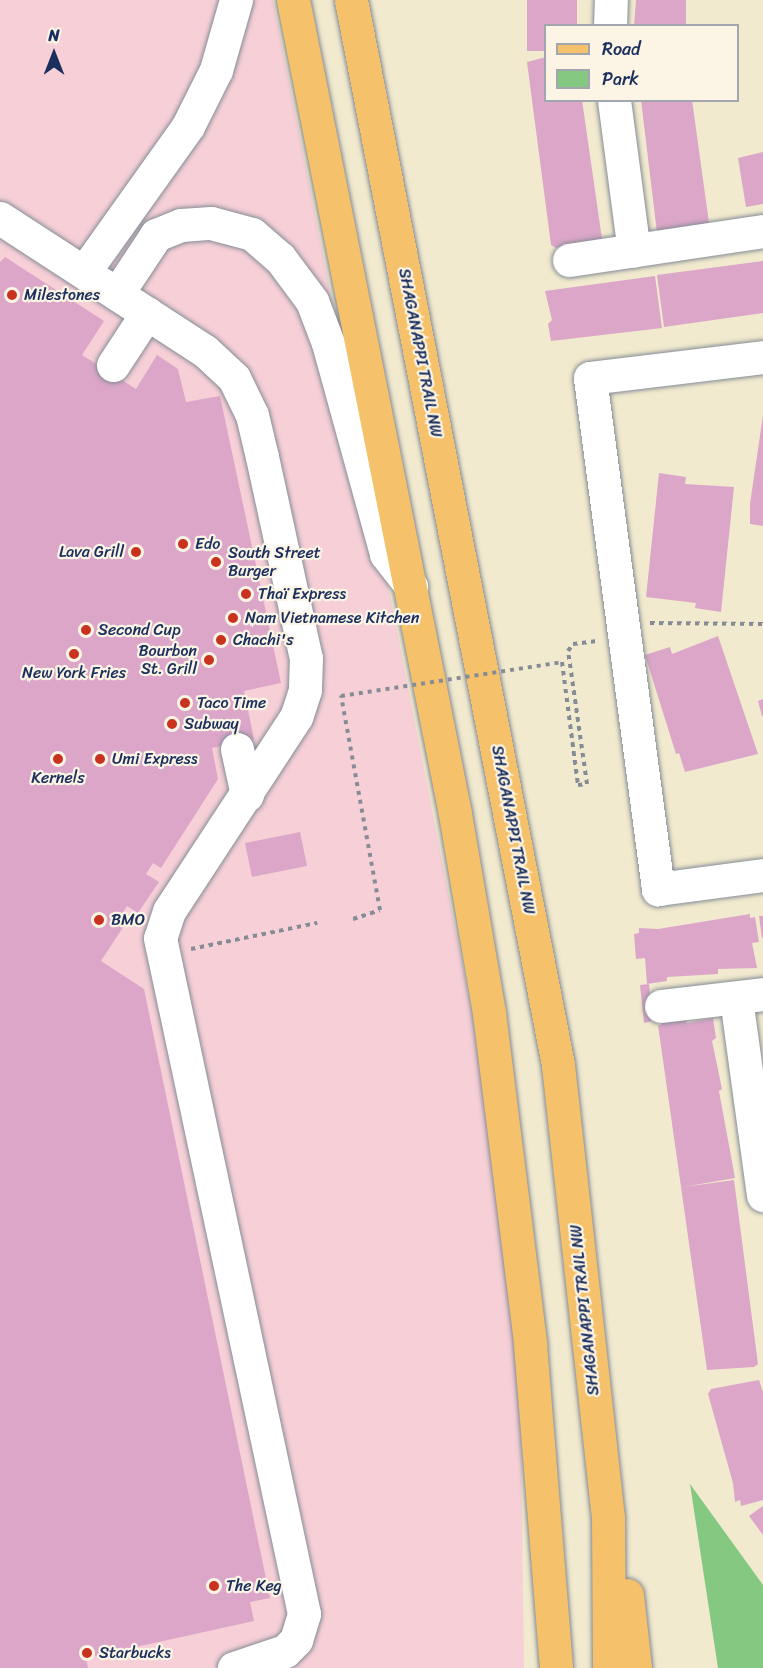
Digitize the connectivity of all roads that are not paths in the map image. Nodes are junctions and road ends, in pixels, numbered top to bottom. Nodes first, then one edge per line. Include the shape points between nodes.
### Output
1 (236, 0) edge
2 (293, 0) edge
3 (353, 0) edge
4 (611, 0) edge
5 (610, 24) edge
6 (614, 102) edge
7 (0, 218) edge
8 (763, 231) edge
9 (634, 251) junction
10 (569, 260) dead end
11 (84, 272) junction
12 (117, 294) junction
13 (147, 313) junction
14 (763, 357) edge
15 (113, 365) dead end
16 (411, 586) junction
17 (237, 749) dead end
18 (247, 795) junction
19 (763, 875) edge
20 (749, 996) edge
21 (661, 1006) dead end
22 (763, 1195) edge
23 (608, 1517) junction
24 (551, 1610) junction
25 (234, 1668) edge
26 (533, 1668) edge
27 (556, 1668) edge
28 (609, 1668) edge
29 (635, 1668) edge

1 - 11 lane via 216,70 188,126
2 - 16 main road
3 - 23 main road, SHAGANAPPI TRAIL NW via 558,1065
4 - 5 lane
6 - 9 lane
7 - 11 lane
8 - 9 lane
9 - 10 lane
11 - 12 lane
12 - 13 lane
12 - 16 lane via 156,236 181,225 211,223 252,234 280,258 312,301 328,343 386,554
13 - 15 lane
13 - 18 lane via 221,363 245,398 302,639 307,669 303,699
14 - 19 lane via 590,378 658,889
16 - 24 main road via 473,914 503,1110 530,1344
17 - 18 lane
18 - 25 lane via 169,910 162,927 161,953 165,1022 304,1614 296,1640 285,1651
20 - 21 lane
20 - 22 lane
23 - 28 main road, SHAGANAPPI TRAIL NW
23 - 29 main road via 622,1544
24 - 26 main road via 532,1651
24 - 27 main road

